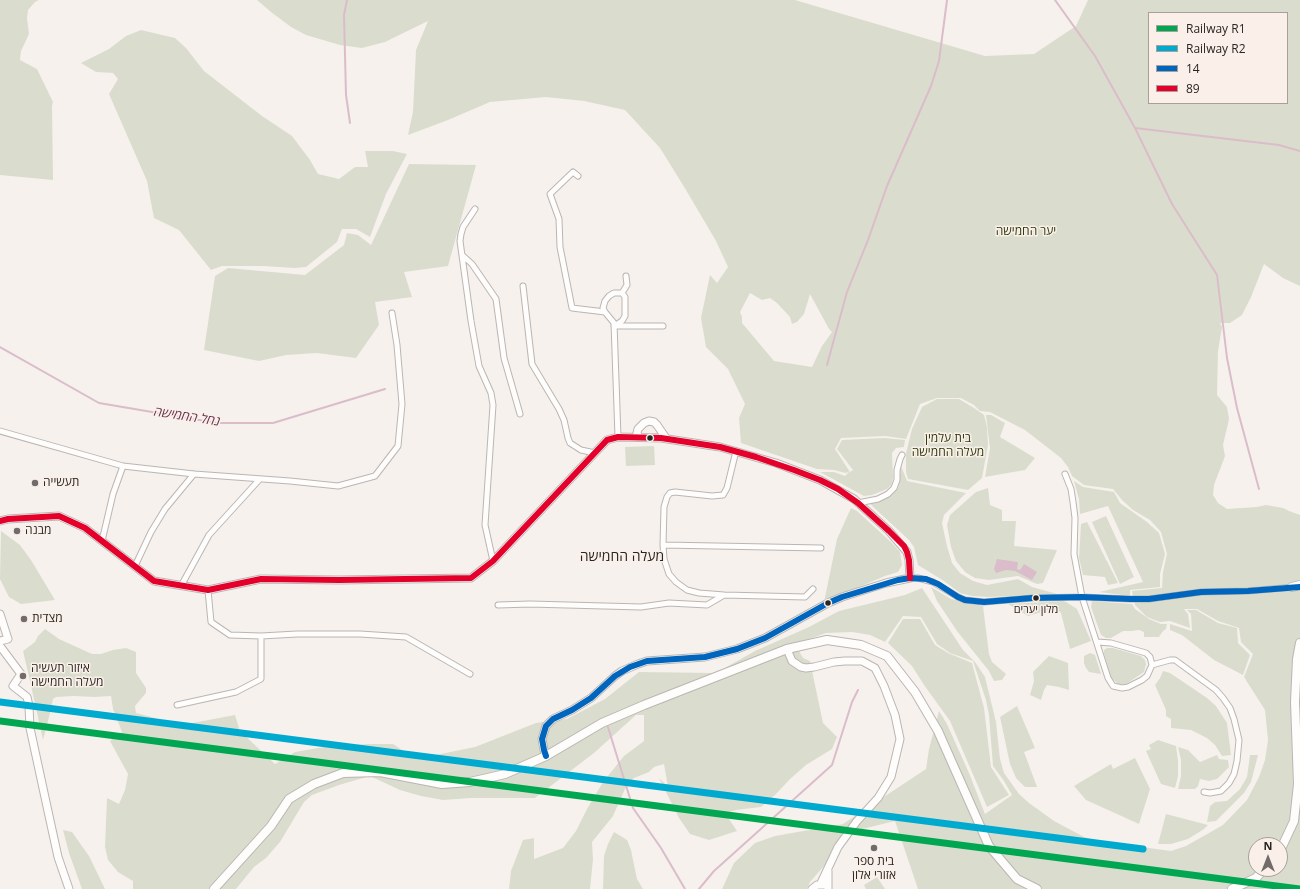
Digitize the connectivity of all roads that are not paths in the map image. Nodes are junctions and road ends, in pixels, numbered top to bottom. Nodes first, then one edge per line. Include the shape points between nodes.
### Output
1 (578, 176) dead end
2 (474, 209) dead end
3 (462, 255) junction
4 (626, 276) dead end
5 (523, 286) dead end
6 (622, 293) junction
7 (605, 312) junction
8 (392, 313) dead end
9 (614, 326) junction
10 (663, 326) dead end
11 (520, 414) dead end
12 (0, 431) edge
13 (618, 437) junction
14 (639, 437) junction
15 (666, 438) junction
16 (736, 451) junction
17 (595, 453) junction
18 (902, 455) dead end
19 (123, 466) junction
20 (194, 474) junction
21 (1065, 474) dead end
22 (259, 480) junction
23 (858, 503) junction
24 (0, 521) edge
25 (102, 541) junction
26 (663, 545) junction
27 (821, 548) dead end
28 (493, 561) junction
29 (135, 566) junction
30 (910, 578) junction
31 (181, 586) junction
32 (1297, 586) edge
33 (813, 589) dead end
34 (208, 590) junction
35 (724, 595) junction
36 (1082, 597) junction
37 (498, 605) dead end
38 (0, 614) edge
39 (261, 636) junction
40 (0, 641) edge
41 (1097, 642) junction
42 (1300, 643) edge
43 (0, 646) edge
44 (787, 649) junction
45 (1152, 665) junction
46 (470, 674) dead end
47 (177, 704) dead end
48 (546, 756) junction
49 (1204, 792) dead end
50 (1287, 837) edge
51 (828, 869) junction
52 (1257, 877) edge
53 (820, 885) junction
54 (69, 889) edge
55 (214, 889) edge
56 (812, 889) edge
57 (828, 889) edge
58 (1037, 889) edge
59 (1232, 889) edge

1 - 7 street via 573,172 550,194 559,219 560,247 572,308
2 - 3 street via 461,234
3 - 11 street via 472,264 496,298 504,358
3 - 28 street via 479,366 491,393 493,405 485,525
4 - 6 street via 628,285
5 - 17 street via 532,364 559,409 570,442 581,450
6 - 7 street via 609,296 603,308
6 - 9 street via 626,297 626,316
7 - 9 street
8 - 22 street via 402,404 398,446 375,476 338,486
9 - 10 street
9 - 13 street
12 - 19 street
13 - 14 street
13 - 17 street via 607,440
14 - 15 street
14 - 15 street via 638,429 649,421 654,422
15 - 16 street
16 - 23 street via 820,480 847,494
16 - 26 street via 723,495 670,493 664,507
17 - 28 street
18 - 23 street via 894,488 878,499
19 - 20 street
19 - 25 street via 113,494
20 - 22 street
20 - 29 street via 165,509
21 - 36 street via 1073,502 1074,554
22 - 31 street via 209,535
23 - 30 street via 904,546 910,560
24 - 25 street via 59,516 86,528
25 - 29 street
26 - 27 street
26 - 35 street via 669,574 676,582 687,590
28 - 34 street via 471,578 261,580
29 - 31 street via 154,581
30 - 36 street via 933,582 958,597 974,601
30 - 48 street via 842,597 765,638 737,649 705,657 647,662 630,667 615,676 591,698 553,719 546,726 542,739
31 - 34 street
32 - 36 street via 1201,592 1144,599
33 - 35 street via 806,597
34 - 39 street via 210,622 230,635
35 - 37 street via 707,605
36 - 41 street
38 - 40 street via 8,639
39 - 46 street via 360,634 406,637
39 - 47 street via 262,680 236,692
41 - 45 street via 1111,643 1146,653
41 - 45 street via 1113,686 1128,688 1147,676
42 - 50 main road via 1295,702 1298,784 1294,821
43 - 54 street via 21,674 13,686 27,697 30,728 58,857
44 - 48 main road via 644,704
44 - 51 street via 792,661 801,668 845,660 862,662 875,668 896,715 900,739 891,777 878,798 838,847
44 - 58 main road via 827,640 861,645 886,656 915,692 938,731 989,846 1017,879
45 - 49 street via 1175,660 1216,690 1230,708 1239,740 1234,774 1221,791
48 - 55 main road via 505,774 470,782 442,784 380,772 343,773 314,784 289,798 271,826
51 - 53 street
51 - 57 street
52 - 59 main road
53 - 56 street
53 - 57 street

